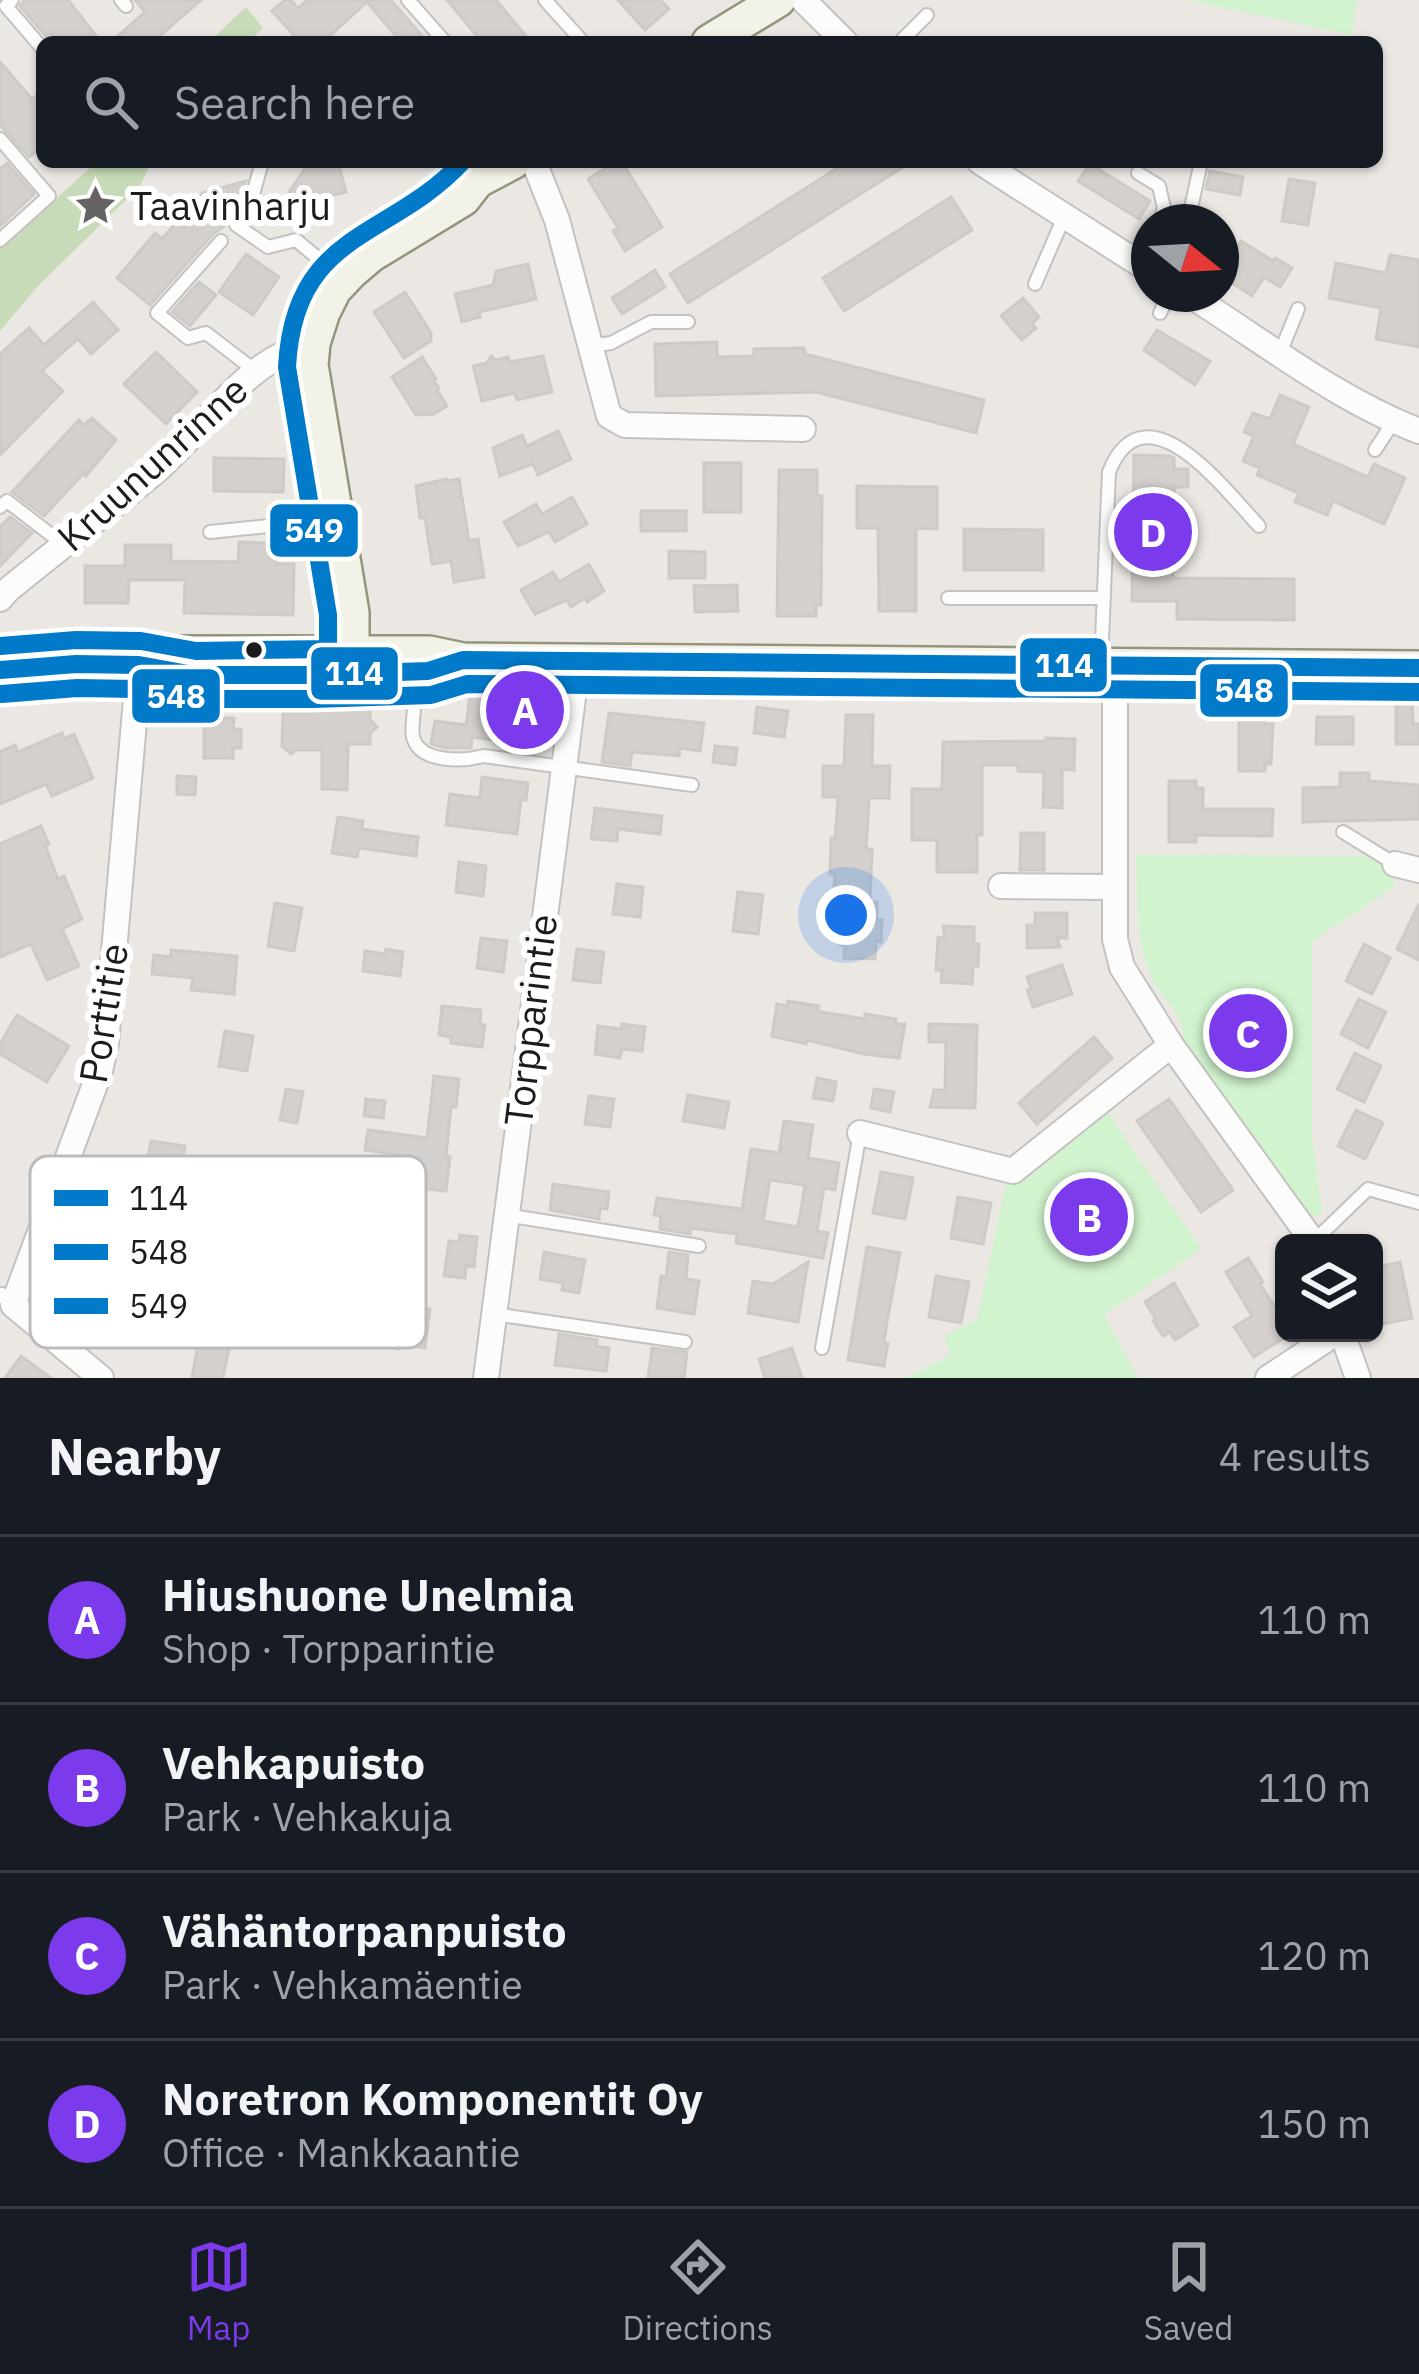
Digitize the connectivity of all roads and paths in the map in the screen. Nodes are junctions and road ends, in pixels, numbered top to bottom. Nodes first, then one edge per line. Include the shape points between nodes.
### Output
1 (12, 0) edge
2 (408, 0) edge
3 (545, 0) edge
4 (803, 0) edge
5 (766, 3) edge
6 (927, 15) dead end
7 (440, 36) edge
8 (578, 36) edge
9 (718, 36) edge
10 (833, 36) edge
11 (906, 36) edge
12 (36, 41) edge
13 (0, 140) edge
14 (260, 168) edge
15 (502, 168) edge
16 (519, 168) edge
17 (536, 168) edge
18 (989, 168) edge
19 (1200, 168) edge
20 (1138, 173) dead end
21 (463, 199) junction
22 (1163, 204) edge
23 (1192, 204) edge
24 (1065, 216) junction
25 (0, 240) edge
26 (220, 241) dead end
27 (1131, 251) edge
28 (344, 279) junction
29 (1035, 284) dead end
30 (1298, 309) dead end
31 (1216, 312) edge
32 (688, 322) dead end
33 (313, 343) junction
34 (589, 346) junction
35 (1280, 353) junction
36 (254, 370) junction
37 (1394, 421) junction
38 (802, 428) dead end
39 (1419, 430) edge
40 (1375, 450) dead end
41 (0, 507) edge
42 (337, 519) junction
43 (1259, 526) dead end
44 (210, 532) dead end
45 (64, 545) junction
46 (948, 598) dead end
47 (1102, 598) junction
48 (0, 599) edge
49 (570, 662) junction
50 (352, 663) junction
51 (139, 665) junction
52 (1108, 668) junction
53 (1419, 668) edge
54 (0, 670) edge
55 (414, 707) dead end
56 (563, 766) junction
57 (692, 784) dead end
58 (1343, 832) dead end
59 (1407, 867) edge
60 (1001, 886) dead end
61 (1114, 887) junction
62 (1171, 1045) junction
63 (860, 1133) joint
64 (64, 1156) edge
65 (1419, 1203) edge
66 (505, 1215) junction
67 (1308, 1234) edge
68 (1322, 1234) edge
69 (30, 1236) edge
70 (699, 1246) dead end
71 (4, 1297) edge
72 (493, 1314) junction
73 (30, 1319) edge
74 (685, 1342) dead end
75 (1325, 1342) edge
76 (1343, 1342) edge
77 (64, 1348) edge
78 (822, 1348) dead end
79 (100, 1378) edge
80 (486, 1378) edge
81 (1268, 1378) edge
82 (1358, 1378) edge

1 - 12 lane via 6,6
2 - 7 lane
3 - 8 lane
4 - 10 street
5 - 9 main road
6 - 11 lane
13 - 25 lane via 49,196
14 - 28 lane via 236,225 268,247 296,240
15 - 21 main road
16 - 21 main road via 498,189
17 - 34 street
18 - 24 street
19 - 23 lane
20 - 22 lane via 1159,186
21 - 28 main road
24 - 27 street
24 - 29 lane
26 - 36 lane via 157,313 188,338 206,333
28 - 33 main road
30 - 35 lane
31 - 35 street
32 - 34 lane via 651,322
33 - 36 street, Kruununrinne
33 - 42 main road
34 - 38 street via 609,416 626,424
35 - 37 street
36 - 45 street, Kruununrinne via 160,468
37 - 39 street
37 - 40 lane
41 - 45 lane via 7,501
42 - 44 lane
42 - 50 main road
43 - 47 lane via 1198,460 1142,436 1115,456 1109,472
45 - 48 street, Kruununrinne
46 - 47 lane
47 - 52 lane
49 - 50 main road via 463,660 428,671
49 - 52 main road
49 - 56 street, Torpparintie
50 - 51 main road via 194,675
51 - 54 main road
51 - 64 street, Porttitie via 106,1043
52 - 53 main road
52 - 61 street
55 - 56 lane via 413,737 431,756
56 - 57 lane
56 - 66 street, Torpparintie
58 - 59 lane
60 - 61 street
61 - 62 street via 1122,968
62 - 63 street via 1013,1171
62 - 67 street
63 - 78 lane
65 - 68 lane via 1368,1189
66 - 70 lane
66 - 72 street, Torpparintie
69 - 71 street, Porttitie
71 - 73 street, Porttitie
72 - 74 lane
72 - 80 street, Torpparintie
75 - 81 street
76 - 82 street
77 - 79 street, Porttitie

